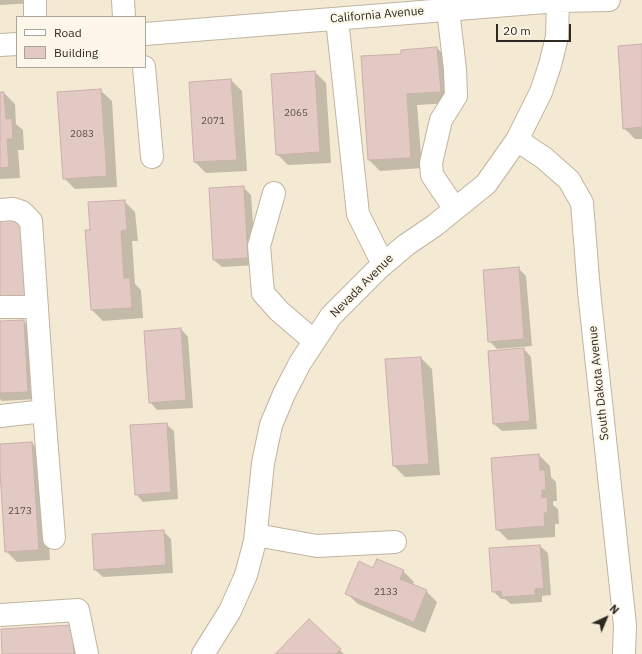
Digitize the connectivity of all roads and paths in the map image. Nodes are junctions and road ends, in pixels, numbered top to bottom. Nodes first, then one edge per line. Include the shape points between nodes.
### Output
1 (35, 0) edge
2 (123, 0) edge
3 (558, 0) edge
4 (609, 0) edge
5 (386, 7) edge
6 (448, 10) junction
7 (36, 16) edge
8 (124, 16) edge
9 (337, 19) junction
10 (146, 34) edge
11 (16, 44) edge
12 (0, 45) edge
13 (144, 68) edge
14 (517, 140) junction
15 (152, 157) dead end
16 (274, 193) dead end
17 (455, 209) junction
18 (0, 210) edge
19 (384, 264) junction
20 (0, 307) edge
21 (37, 307) junction
22 (314, 341) junction
23 (44, 411) junction
24 (0, 416) edge
25 (256, 535) junction
26 (54, 538) dead end
27 (395, 542) dead end
28 (0, 614) edge
29 (87, 654) edge
30 (203, 654) edge
31 (624, 654) edge

1 - 7 street
2 - 8 street
3 - 4 street, California Avenue
3 - 6 street, California Avenue
3 - 14 street, Nevada Avenue via 557,38 550,65 541,92
5 - 6 street, California Avenue
5 - 9 street, California Avenue
6 - 17 street via 456,69 456,96 441,120 431,163 432,175
9 - 10 street, California Avenue
9 - 19 street via 358,214
11 - 12 street
13 - 15 street
14 - 17 street, Nevada Avenue via 486,184
14 - 31 street, South Dakota Avenue via 544,158 569,180 582,203 625,625
16 - 22 street via 259,246 263,293 279,311
17 - 19 street, Nevada Avenue
18 - 21 street via 13,209 22,212 31,221
19 - 22 street, Nevada Avenue via 331,316
20 - 21 street
21 - 23 street
22 - 25 street, Nevada Avenue via 284,394 271,425 263,463
23 - 24 street
23 - 26 street
25 - 27 street via 317,546
25 - 30 street, Nevada Avenue via 246,575 230,611
28 - 29 street via 78,610

